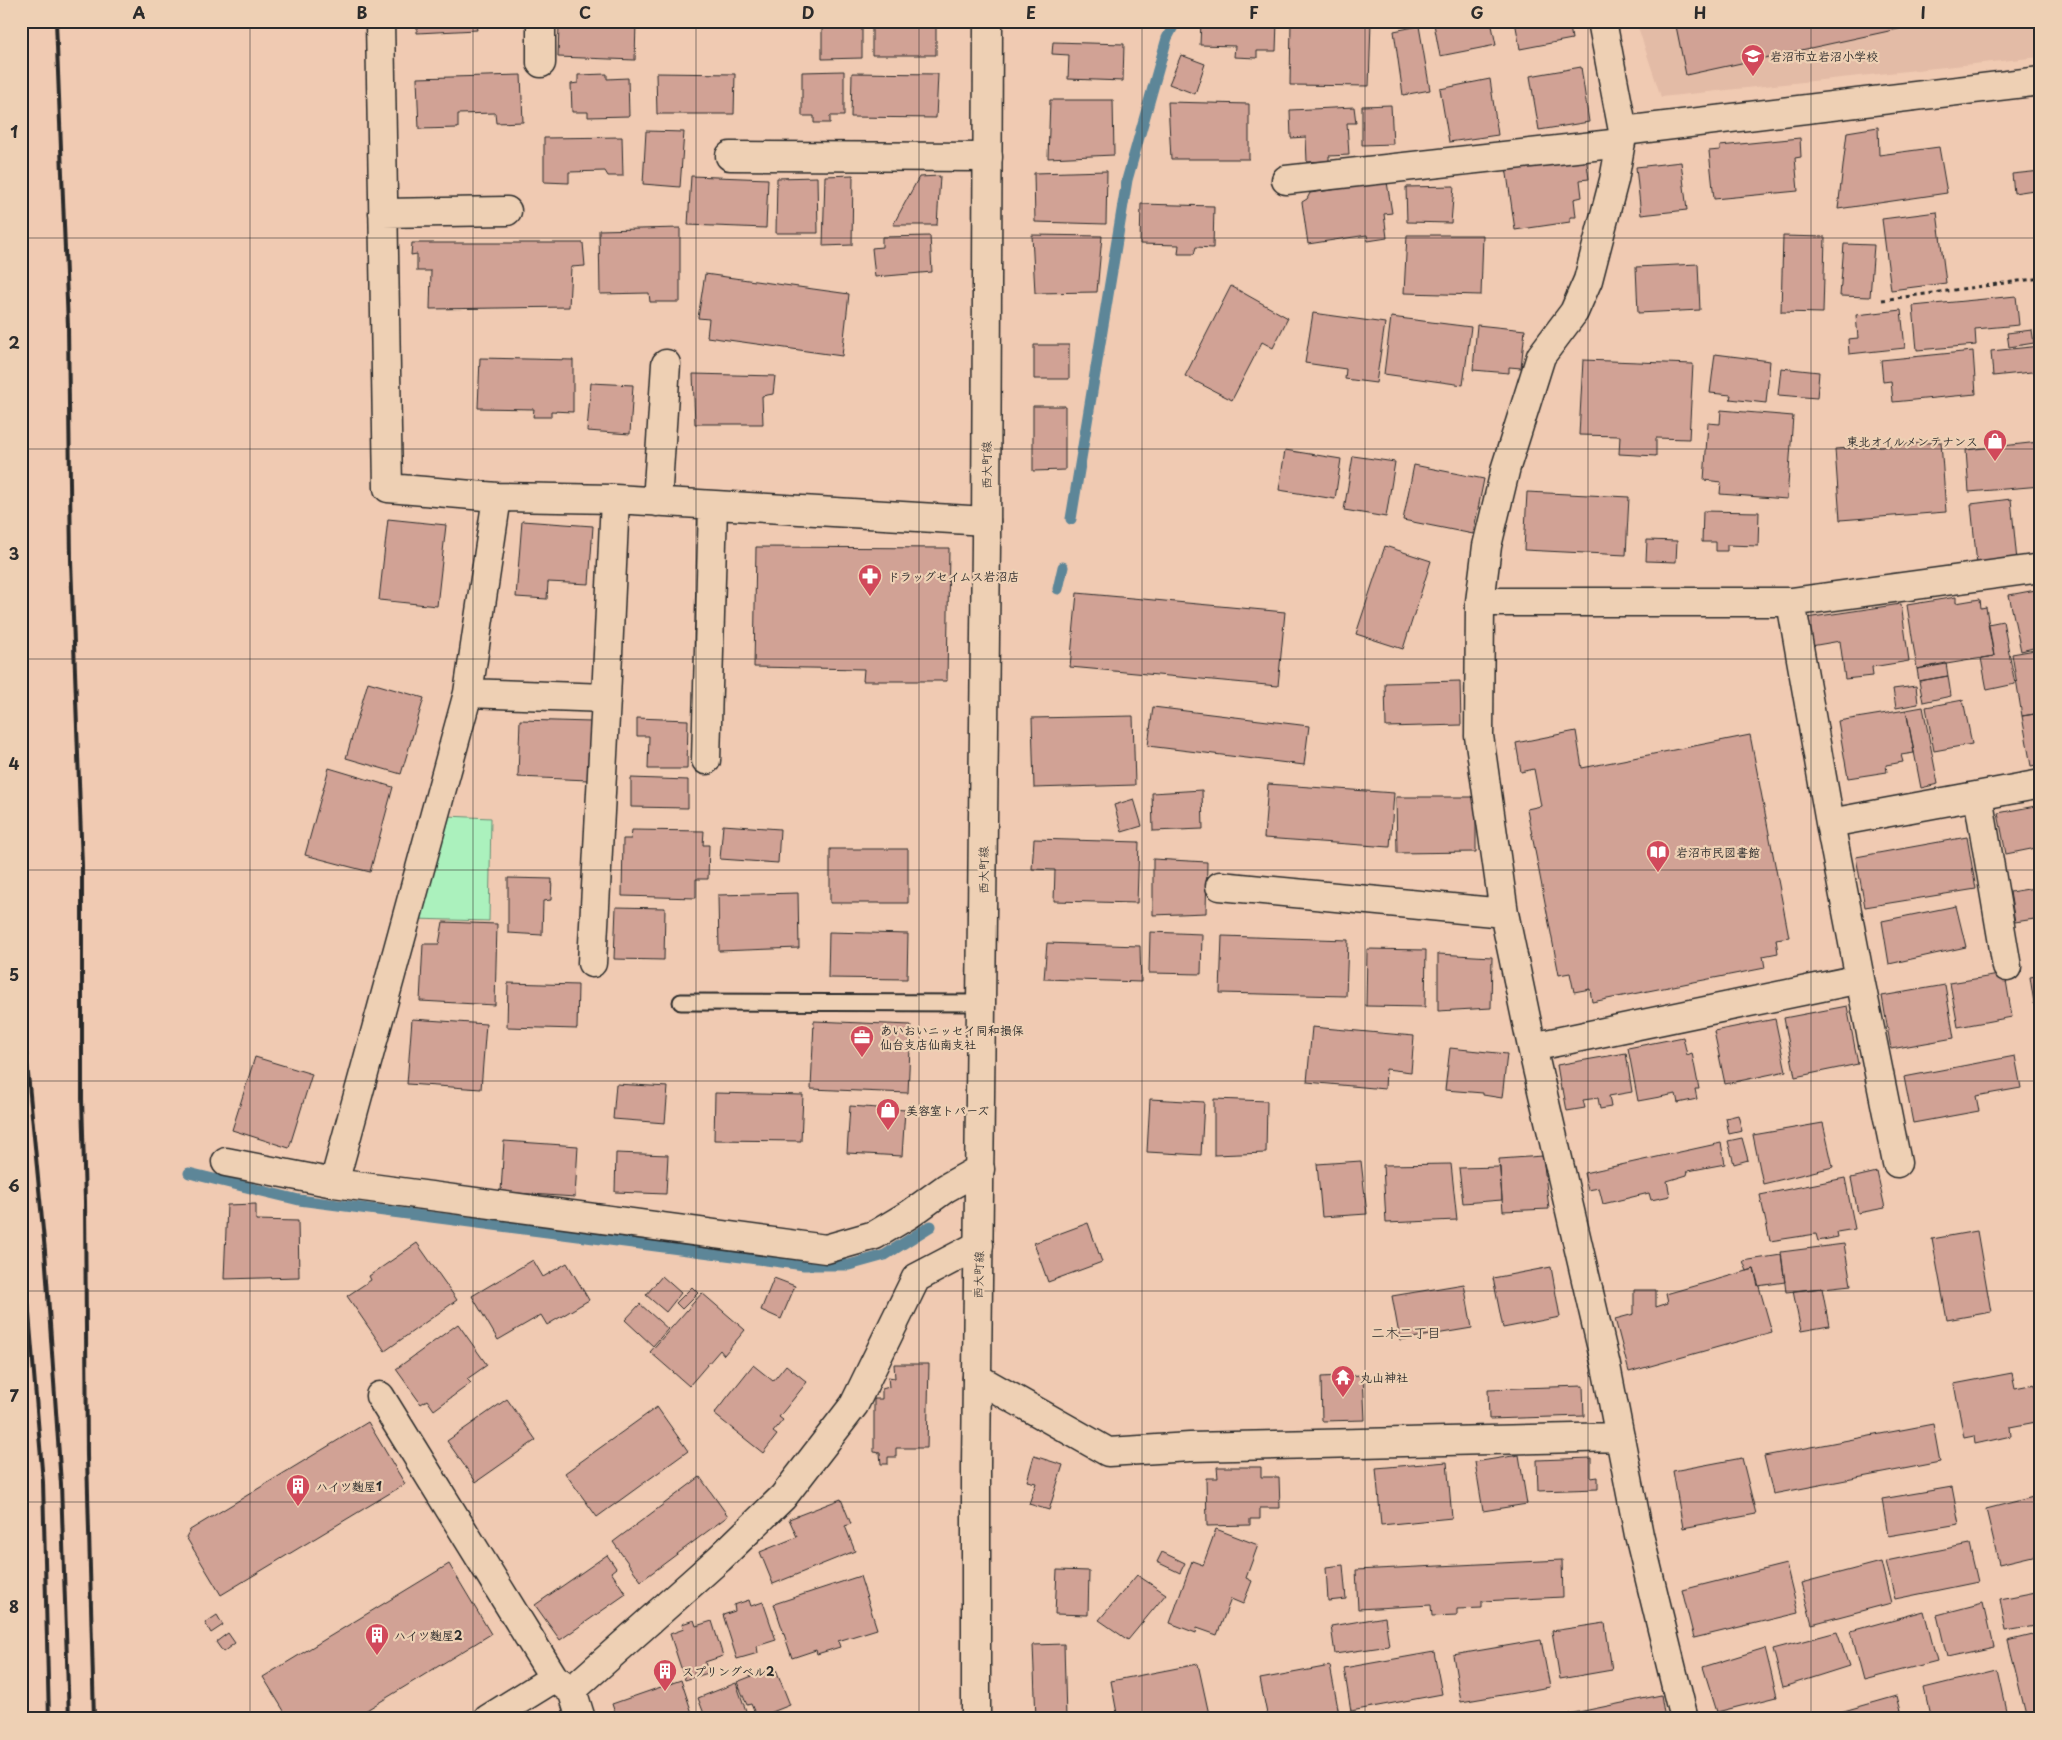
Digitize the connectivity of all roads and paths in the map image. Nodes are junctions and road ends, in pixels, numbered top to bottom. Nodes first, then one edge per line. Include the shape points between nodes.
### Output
1 (380, 21) edge
2 (541, 21) edge
3 (988, 21) edge
4 (1602, 21) edge
5 (541, 62) dead end
6 (2041, 81) edge
7 (1622, 137) junction
8 (730, 156) dead end
9 (988, 157) junction
10 (1286, 180) dead end
11 (506, 211) dead end
12 (384, 213) junction
13 (2041, 278) edge
14 (1882, 300) dead end
15 (666, 364) dead end
16 (497, 497) junction
17 (616, 499) junction
18 (657, 502) junction
19 (713, 505) junction
20 (986, 521) junction
21 (2041, 568) edge
22 (1480, 602) junction
23 (1791, 602) junction
24 (468, 693) junction
25 (606, 698) junction
26 (706, 760) dead end
27 (2041, 784) edge
28 (1978, 796) junction
29 (1830, 823) junction
30 (1220, 886) dead end
31 (1504, 913) junction
32 (592, 964) dead end
33 (2006, 967) dead end
34 (1860, 979) junction
35 (682, 1002) dead end
36 (982, 1003) junction
37 (1532, 1047) junction
38 (226, 1162) dead end
39 (1897, 1163) dead end
40 (980, 1169) junction
41 (334, 1184) junction
42 (979, 1244) junction
43 (977, 1378) junction
44 (380, 1396) dead end
45 (1620, 1438) junction
46 (563, 1684) junction
47 (488, 1719) edge
48 (581, 1719) edge
49 (976, 1719) edge
50 (1684, 1719) edge

1 - 12 street
2 - 5 street
3 - 9 street, 西大町線
4 - 7 street
6 - 7 street
7 - 10 street
7 - 22 street via 1588,280 1574,312 1540,356 1506,467 1487,546
8 - 9 street
9 - 20 street, 西大町線
11 - 12 street
12 - 16 street via 388,488
13 - 14 path
15 - 18 street
16 - 17 street
16 - 24 street
17 - 18 street
17 - 25 street
18 - 19 street
19 - 20 street
19 - 26 street
20 - 36 street, 西大町線
21 - 23 street
22 - 23 street
22 - 31 street via 1478,736
23 - 29 street
24 - 25 street
24 - 41 street
25 - 32 street
27 - 28 street
28 - 29 street
28 - 33 street
29 - 34 street
30 - 31 street
31 - 37 street
34 - 37 street
34 - 39 street
35 - 36 lane
36 - 40 street, 西大町線
37 - 45 street
38 - 41 street
40 - 41 street via 875,1235 826,1249
40 - 42 street, 西大町線
42 - 43 street, 西大町線
42 - 46 street via 916,1278 854,1405 783,1497 718,1559
43 - 45 street via 1108,1452 1190,1447
43 - 49 street, 西大町線
44 - 46 street
45 - 50 street via 1639,1536
46 - 47 street
46 - 48 street

